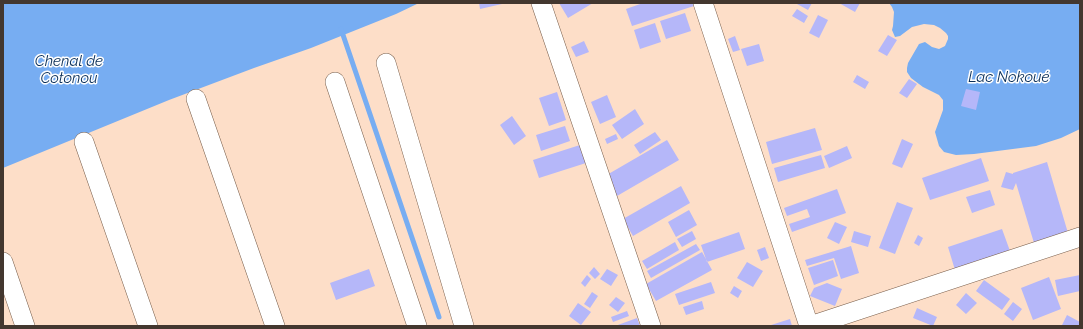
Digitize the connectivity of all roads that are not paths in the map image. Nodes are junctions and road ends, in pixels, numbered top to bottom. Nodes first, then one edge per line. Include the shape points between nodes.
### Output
1 (541, 3) edge
2 (703, 3) edge
3 (386, 63) dead end
4 (335, 82) dead end
5 (196, 99) dead end
6 (84, 142) dead end
7 (1080, 237) edge
8 (3, 262) edge
9 (461, 325) edge
10 (25, 326) edge
11 (148, 326) edge
12 (275, 326) edge
13 (417, 326) edge
14 (651, 326) edge
15 (810, 326) edge

1 - 14 street
2 - 15 street
3 - 9 street
4 - 13 street
5 - 12 street
6 - 11 street
7 - 15 street
8 - 10 street

